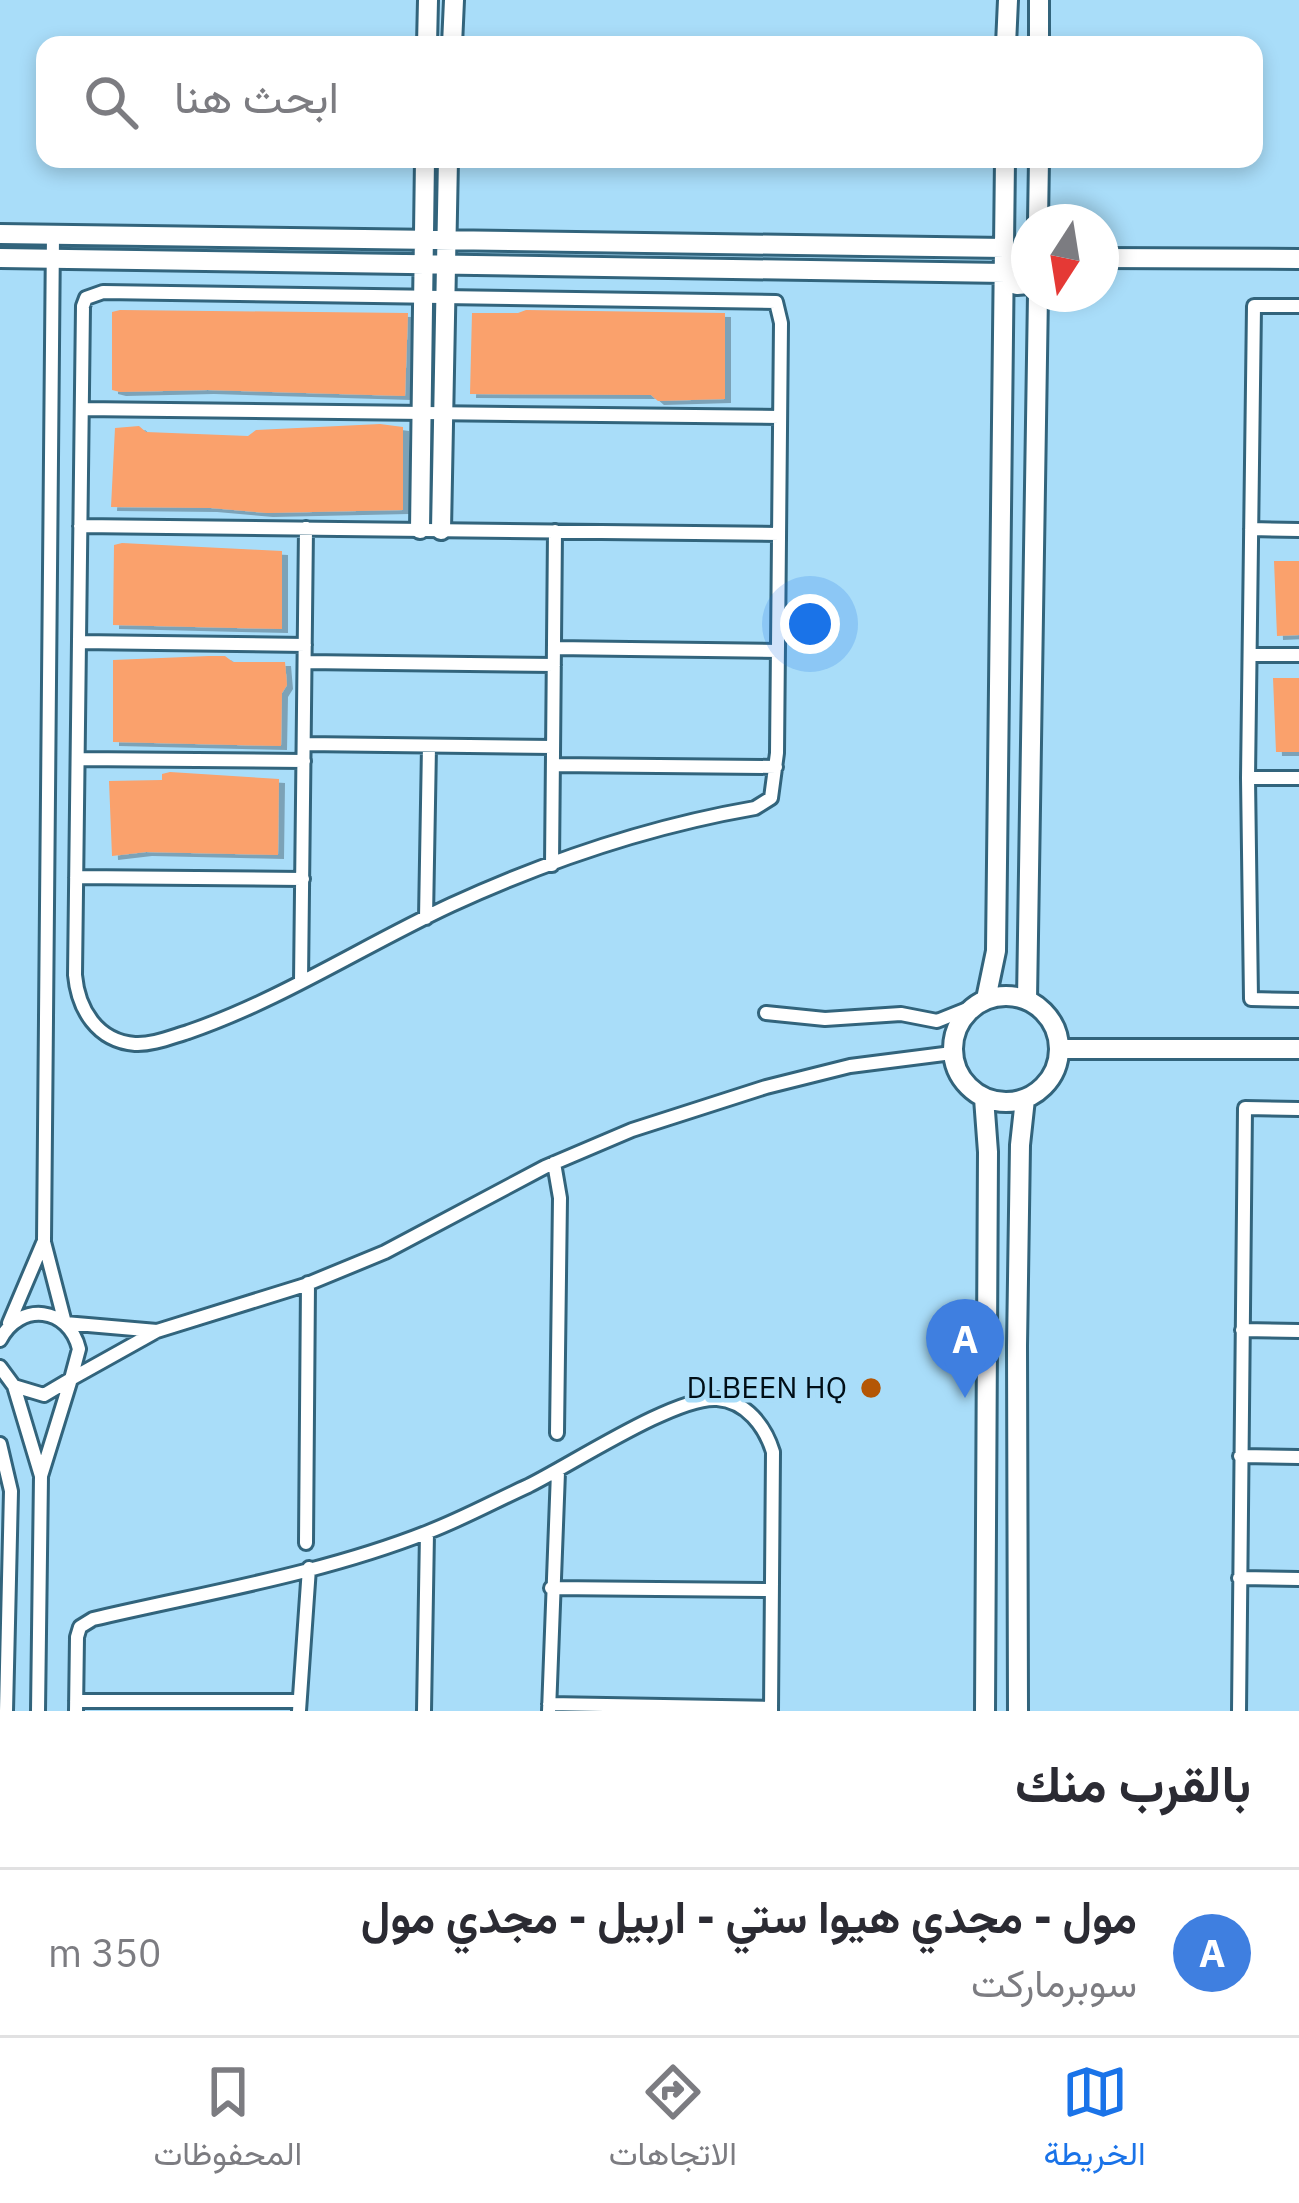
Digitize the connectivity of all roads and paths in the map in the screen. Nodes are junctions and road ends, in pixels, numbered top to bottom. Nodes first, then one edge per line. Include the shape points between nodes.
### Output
1 (428, 0) edge
2 (454, 0) edge
3 (1007, 0) edge
4 (1040, 0) edge
5 (427, 36) edge
6 (452, 36) edge
7 (1006, 36) edge
8 (1039, 36) edge
9 (426, 168) edge
10 (446, 168) edge
11 (1005, 168) edge
12 (1039, 168) edge
13 (1038, 204) edge
14 (0, 234) edge
15 (53, 235) junction
16 (1011, 235) edge
17 (434, 240) junction
18 (1005, 242) junction
19 (0, 258) edge
20 (1119, 258) edge
21 (53, 259) junction
22 (1299, 259) edge
23 (433, 264) junction
24 (1005, 277) junction
25 (1011, 281) edge
26 (434, 297) junction
27 (1299, 306) edge
28 (1037, 312) edge
29 (82, 409) junction
30 (422, 413) junction
31 (443, 413) junction
32 (780, 417) junction
33 (80, 526) junction
34 (306, 528) junction
35 (1251, 529) junction
36 (420, 530) junction
37 (441, 530) junction
38 (1299, 530) edge
39 (555, 531) junction
40 (779, 534) junction
41 (79, 642) junction
42 (305, 645) junction
43 (554, 648) junction
44 (778, 651) junction
45 (1250, 655) junction
46 (1299, 655) edge
47 (305, 662) junction
48 (554, 664) junction
49 (304, 744) junction
50 (429, 746) junction
51 (553, 747) junction
52 (78, 759) junction
53 (304, 761) junction
54 (553, 765) junction
55 (776, 767) junction
56 (1248, 778) junction
57 (1299, 778) edge
58 (552, 865) junction
59 (76, 877) junction
60 (302, 879) junction
61 (426, 918) junction
62 (302, 982) junction
63 (1027, 1000) junction
64 (1299, 1000) edge
65 (979, 1003) junction
66 (766, 1012) dead end
67 (1060, 1049) junction
68 (1299, 1049) edge
69 (952, 1053) junction
70 (984, 1098) junction
71 (1025, 1099) junction
72 (1299, 1109) edge
73 (554, 1162) junction
74 (44, 1241) junction
75 (308, 1283) junction
76 (1018, 1303) junction
77 (986, 1304) junction
78 (65, 1323) junction
79 (1242, 1330) junction
80 (157, 1331) junction
81 (1299, 1331) edge
82 (3, 1332) edge
83 (1017, 1346) junction
84 (986, 1347) junction
85 (0, 1367) edge
86 (71, 1379) junction
87 (9, 1385) edge
88 (557, 1433) dead end
89 (0, 1444) edge
90 (1240, 1456) junction
91 (1299, 1457) edge
92 (558, 1472) junction
93 (41, 1475) junction
94 (5, 1491) edge
95 (427, 1532) junction
96 (305, 1543) dead end
97 (309, 1568) junction
98 (1239, 1577) junction
99 (1299, 1579) edge
100 (551, 1588) junction
101 (771, 1590) junction
102 (4, 1651) edge
103 (76, 1706) edge
104 (298, 1706) edge
105 (549, 1707) edge
106 (771, 1710) edge
107 (6, 1711) edge
108 (38, 1711) edge
109 (424, 1711) edge
110 (985, 1711) edge
111 (1018, 1711) edge
112 (1239, 1711) edge

1 - 5 street
2 - 6 street
3 - 7 street
4 - 8 street
9 - 17 street
10 - 17 street
11 - 18 street
12 - 13 street
14 - 15 street
15 - 17 street
15 - 21 street
16 - 18 street
17 - 18 street
17 - 23 street
18 - 24 street
19 - 21 street
20 - 22 street
21 - 23 street
21 - 74 street
23 - 24 street
23 - 26 street
24 - 25 street
24 - 65 street via 995,951
26 - 29 street via 93,293 83,307
26 - 30 street
26 - 31 street
26 - 32 street via 776,302
27 - 35 street via 1254,306
28 - 63 street
29 - 30 street
29 - 33 street
30 - 31 street
30 - 36 street
31 - 32 street
31 - 37 street
32 - 40 street
33 - 34 street
33 - 41 street
34 - 36 street
34 - 42 street
35 - 38 street
35 - 45 street
36 - 37 street
37 - 39 street
39 - 40 street
39 - 43 street
40 - 44 street
41 - 42 street
41 - 52 street
42 - 47 street
43 - 44 street
43 - 48 street
44 - 55 street
45 - 46 street
45 - 56 street
47 - 48 street
47 - 49 street
48 - 51 street
49 - 50 street
49 - 53 street
50 - 51 street
50 - 61 street
51 - 54 street
52 - 53 street
52 - 59 street
53 - 60 street
54 - 55 street
54 - 58 street
55 - 58 street via 774,793 761,806
56 - 57 street
56 - 64 street via 1251,999
58 - 61 street
59 - 60 street
59 - 62 street via 76,989 89,1018 115,1039 137,1044 175,1036
60 - 62 street
61 - 62 street
63 - 65 street
63 - 67 street via 1052,1022
65 - 66 street via 937,1021
65 - 69 street via 954,1032
67 - 68 street
67 - 71 street via 1047,1084
69 - 70 street via 962,1081
69 - 73 street via 766,1087
70 - 71 street
70 - 77 street
71 - 76 street
72 - 79 street via 1245,1108
73 - 75 street via 438,1227
73 - 88 street
74 - 78 street
74 - 82 street
75 - 80 street
75 - 96 street
76 - 77 street
76 - 83 street
77 - 84 street
78 - 80 street
78 - 82 street via 34,1313
78 - 86 street via 80,1349
79 - 81 street
79 - 90 street
80 - 86 street
83 - 84 street
83 - 111 street
84 - 110 street
85 - 87 street
86 - 87 street via 44,1395
86 - 93 street
87 - 93 street
89 - 94 street
90 - 91 street
90 - 98 street
92 - 95 street
92 - 100 street
92 - 101 street via 683,1404 737,1405 761,1424 772,1452
93 - 108 street
94 - 102 street
95 - 97 street
95 - 109 street
97 - 103 street via 93,1619 77,1637
97 - 104 street
98 - 99 street
98 - 112 street
100 - 101 street
100 - 105 street
101 - 106 street
102 - 107 street
103 - 104 street
105 - 106 street

